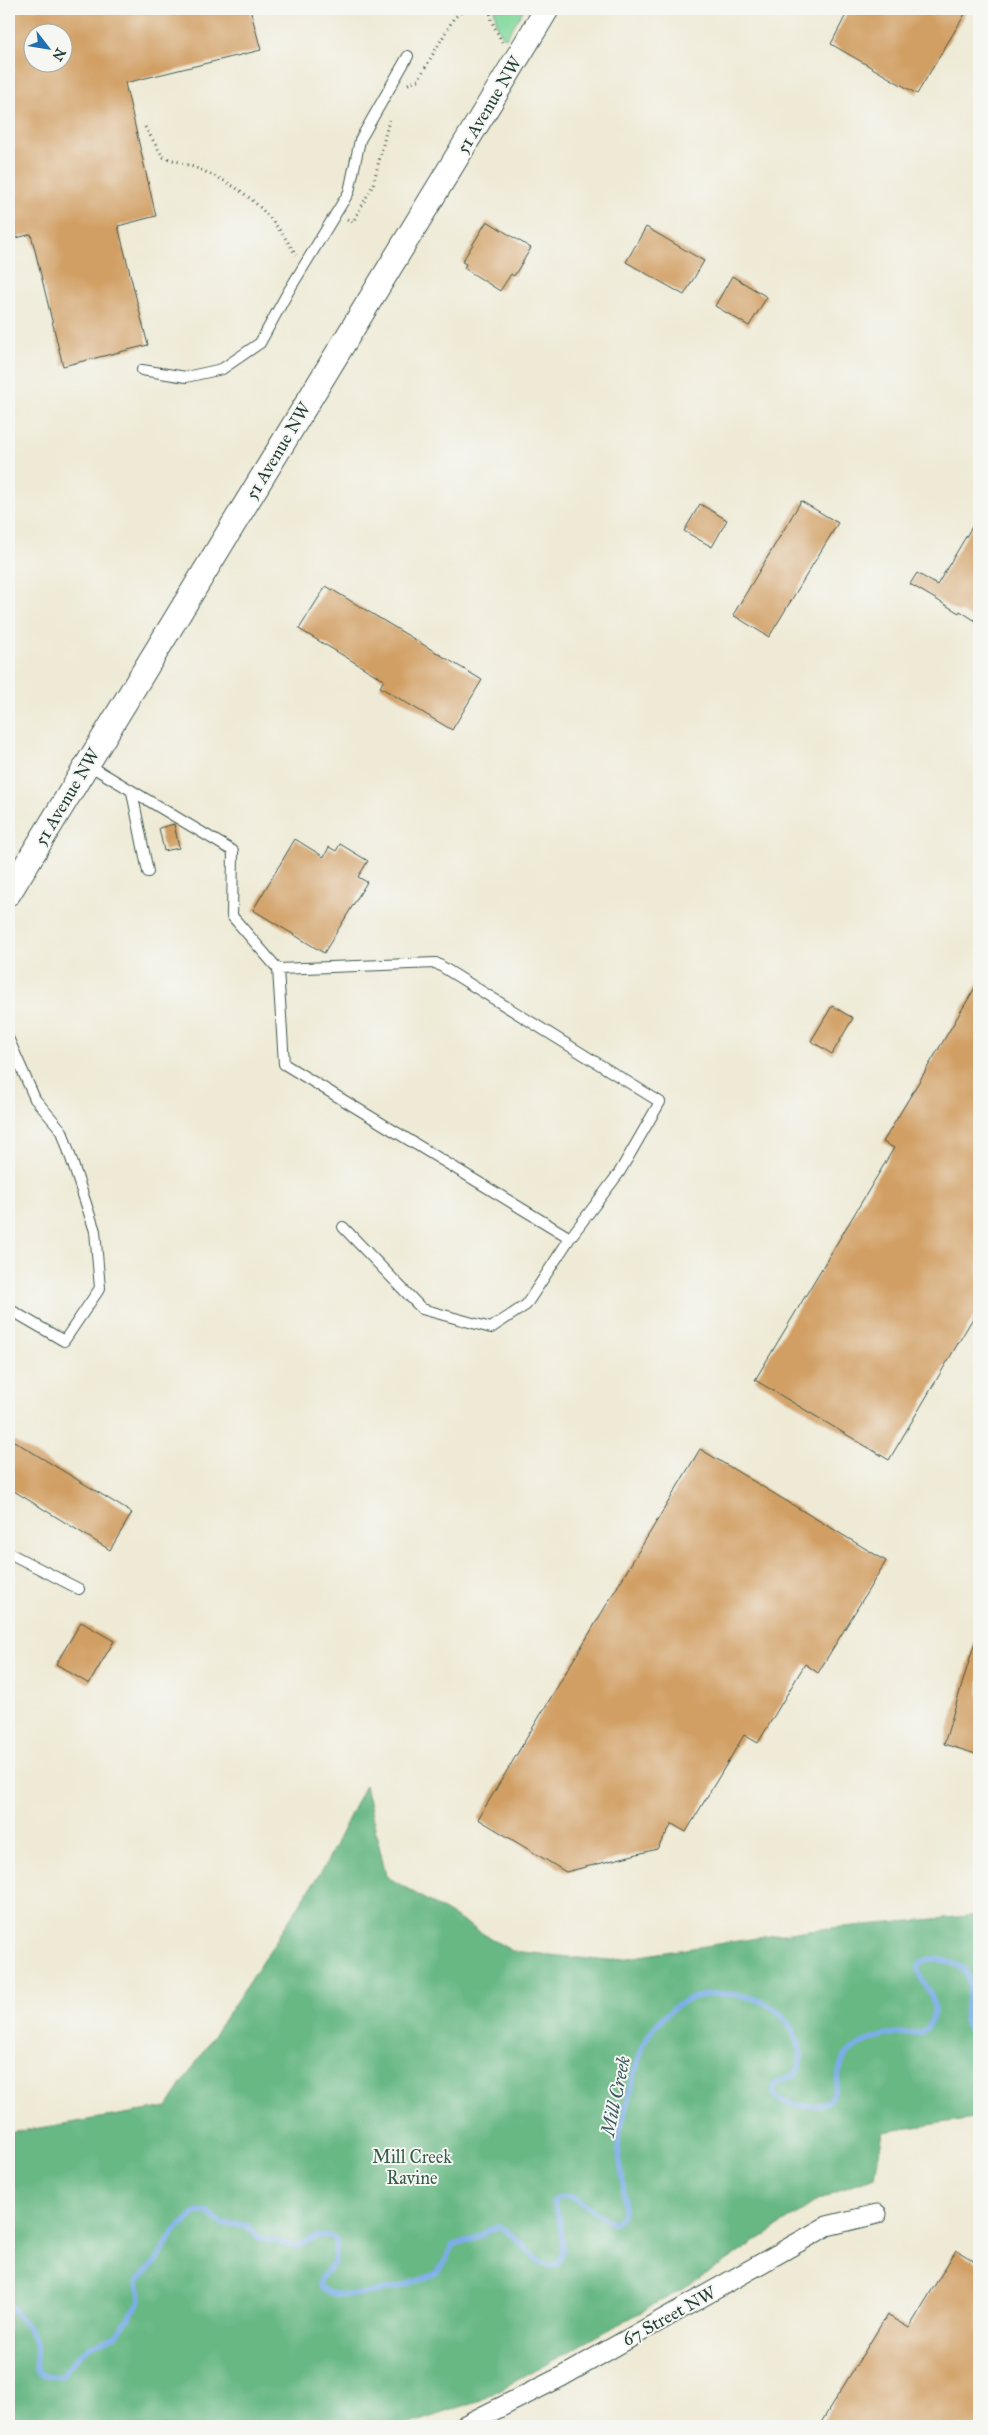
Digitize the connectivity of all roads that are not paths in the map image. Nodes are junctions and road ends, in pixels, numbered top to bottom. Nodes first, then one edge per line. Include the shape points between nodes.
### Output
1 (547, 9) edge
2 (408, 56) dead end
3 (142, 370) dead end
4 (87, 764) junction
5 (132, 792) junction
6 (148, 872) dead end
7 (9, 893) edge
8 (278, 969) junction
9 (9, 1040) edge
10 (343, 1227) dead end
11 (570, 1238) junction
12 (9, 1309) edge
13 (9, 1554) edge
14 (79, 1589) dead end
15 (877, 2214) dead end
16 (463, 2426) edge

1 - 4 street, 51 Avenue NW
2 - 3 lane via 360,140 349,192 260,343 222,369 186,377
4 - 5 lane
4 - 7 street, 51 Avenue NW
5 - 6 lane
5 - 8 lane via 233,851 232,916
8 - 11 lane via 284,1064
8 - 11 lane via 436,963 660,1102 618,1173
9 - 12 lane via 35,1099 62,1131 95,1231 100,1288 64,1342
10 - 11 lane via 422,1308 491,1328 526,1305
13 - 14 lane
15 - 16 street, 67 Street NW via 827,2226 530,2394

